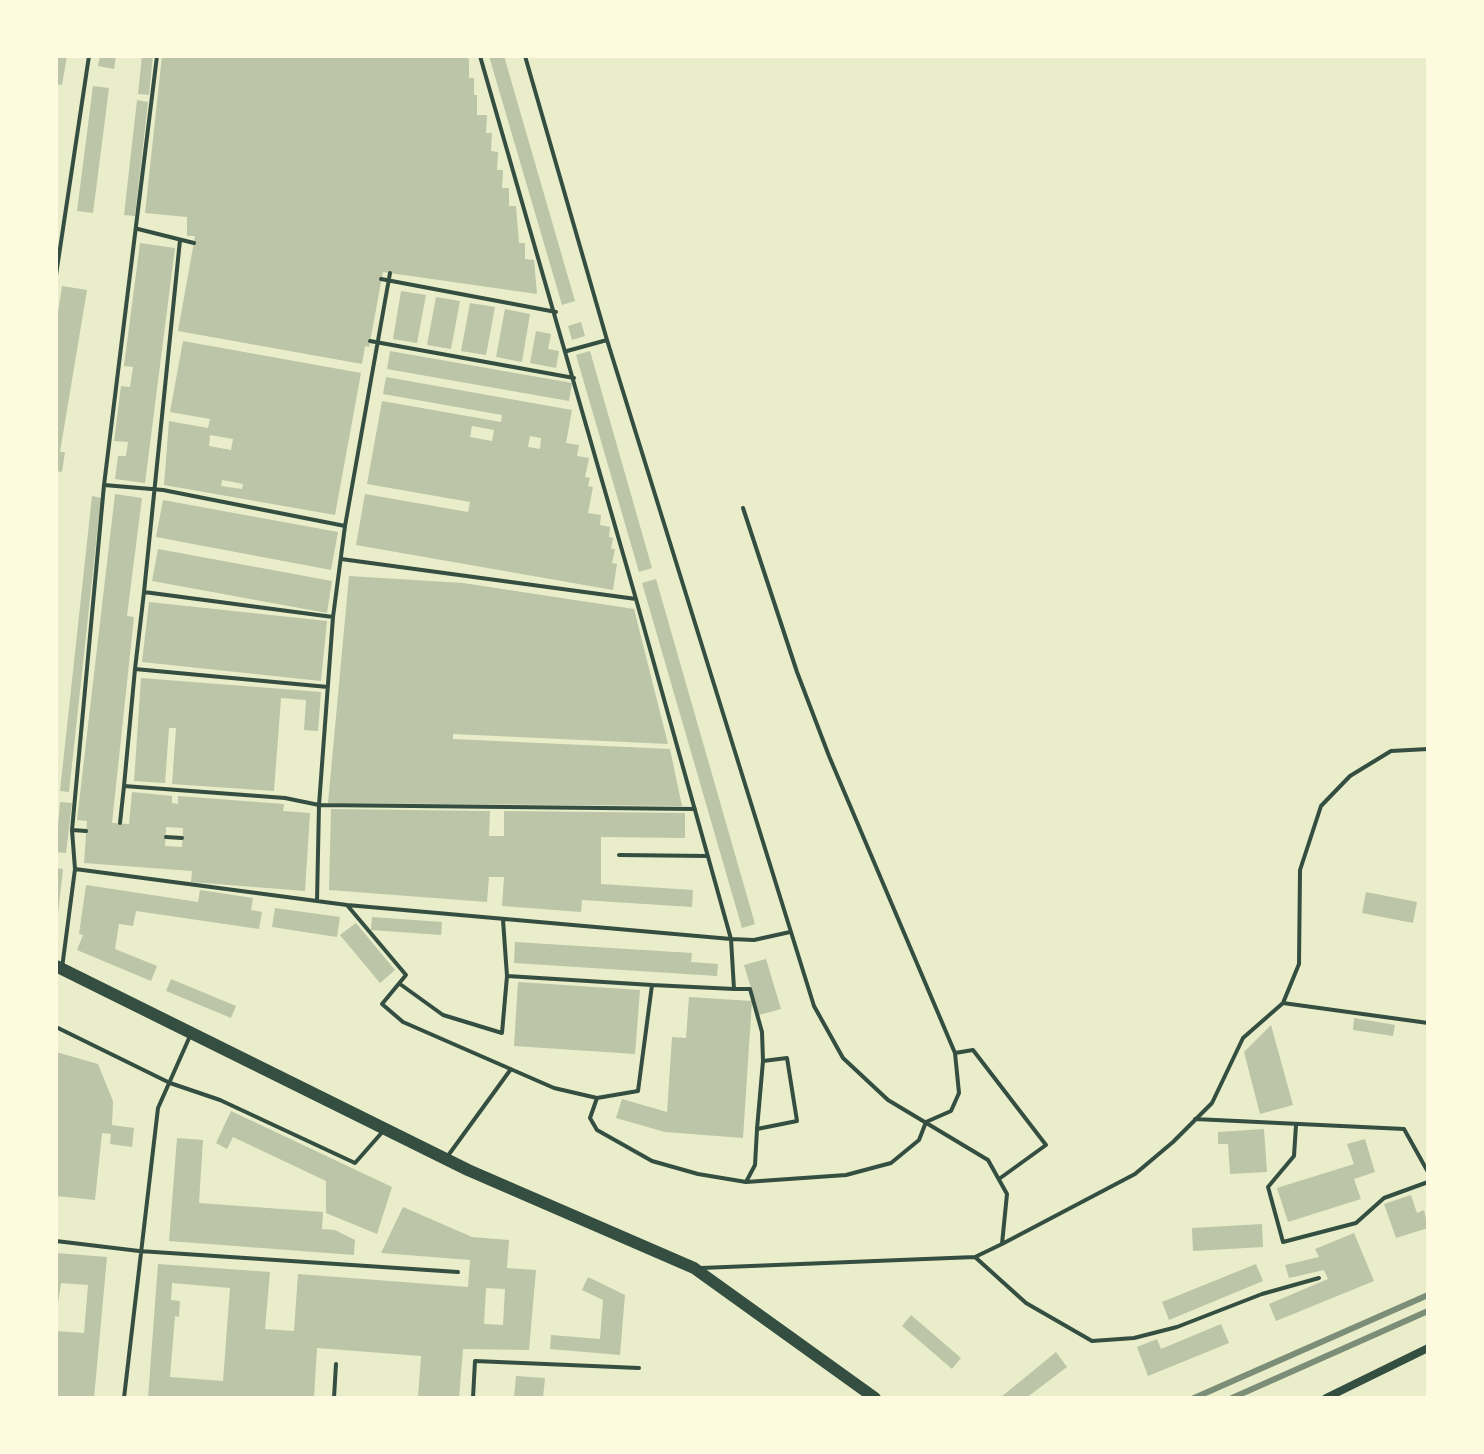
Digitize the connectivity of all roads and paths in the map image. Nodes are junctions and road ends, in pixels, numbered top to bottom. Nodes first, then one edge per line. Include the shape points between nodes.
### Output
1 (89, 56) edge
2 (157, 56) edge
3 (480, 56) edge
4 (525, 56) edge
5 (56, 216) edge
6 (65, 217) junction
7 (138, 229) junction
8 (180, 240) junction
9 (194, 243) dead end
10 (390, 273) dead end
11 (56, 275) edge
12 (381, 279) dead end
13 (390, 280) junction
14 (175, 306) junction
15 (182, 307) dead end
16 (556, 312) junction
17 (607, 340) junction
18 (370, 341) dead end
19 (380, 342) junction
20 (567, 351) junction
21 (574, 378) junction
22 (104, 485) junction
23 (156, 490) junction
24 (743, 508) dead end
25 (345, 526) junction
26 (341, 559) junction
27 (144, 592) junction
28 (636, 599) junction
29 (333, 617) junction
30 (135, 669) junction
31 (328, 687) junction
32 (1428, 749) edge
33 (124, 786) junction
34 (319, 805) junction
35 (695, 809) junction
36 (120, 823) dead end
37 (72, 830) junction
38 (86, 831) dead end
39 (166, 837) dead end
40 (182, 838) dead end
41 (308, 847) dead end
42 (318, 848) junction
43 (619, 855) dead end
44 (708, 856) junction
45 (75, 869) junction
46 (317, 901) junction
47 (347, 905) junction
48 (503, 920) junction
49 (790, 932) junction
50 (731, 939) junction
51 (59, 968) edge
52 (507, 976) junction
53 (400, 984) junction
54 (652, 985) junction
55 (734, 989) junction
56 (1283, 1003) junction
57 (1428, 1023) edge
58 (56, 1027) edge
59 (191, 1033) junction
60 (955, 1053) junction
61 (763, 1061) junction
62 (511, 1069) junction
63 (170, 1083) junction
64 (597, 1098) junction
65 (1195, 1119) junction
66 (926, 1122) junction
67 (1296, 1125) junction
68 (385, 1129) junction
69 (757, 1129) junction
70 (446, 1159) junction
71 (1428, 1172) edge
72 (999, 1179) junction
73 (746, 1182) junction
74 (1428, 1182) edge
75 (56, 1241) edge
76 (1002, 1244) junction
77 (139, 1251) junction
78 (975, 1257) junction
79 (694, 1268) junction
80 (458, 1272) dead end
81 (1319, 1278) dead end
82 (1428, 1348) edge
83 (336, 1364) dead end
84 (639, 1368) dead end
85 (124, 1398) edge
86 (334, 1398) edge
87 (473, 1398) edge
88 (875, 1398) edge
89 (1326, 1398) edge

1 - 6 lane
2 - 7 lane
3 - 16 lane
4 - 17 lane
5 - 6 lane
6 - 11 lane
7 - 8 lane
7 - 22 lane
8 - 9 lane
8 - 14 lane
10 - 13 lane
12 - 13 lane
13 - 16 lane
13 - 19 lane
14 - 15 lane
14 - 23 lane
16 - 20 lane
17 - 20 lane
17 - 49 lane
18 - 19 lane
19 - 21 lane
19 - 25 lane
20 - 21 lane
21 - 28 lane
22 - 23 lane
22 - 37 lane
23 - 25 lane
23 - 27 lane
24 - 60 lane via 829,756
25 - 26 lane
26 - 28 lane
26 - 29 lane
27 - 29 lane
27 - 30 lane
28 - 35 lane
29 - 31 lane
30 - 31 lane
30 - 33 lane
31 - 34 lane
32 - 56 lane via 1391,751 1350,776 1321,806 1300,870 1299,964
33 - 34 lane
33 - 36 lane
34 - 35 lane
34 - 42 lane
35 - 44 lane
37 - 38 lane
37 - 45 lane
39 - 40 lane
41 - 42 lane
42 - 46 lane
43 - 44 lane
44 - 50 lane
45 - 46 lane
45 - 51 lane
46 - 47 lane
47 - 48 lane
47 - 53 lane via 406,975
48 - 50 lane
48 - 52 lane
49 - 50 lane
49 - 66 lane via 814,1006 843,1058 888,1100
50 - 55 lane
51 - 59 main road
52 - 53 lane via 502,1033 443,1015
52 - 54 lane
53 - 62 lane via 382,1004 403,1022
54 - 55 lane
54 - 64 lane via 638,1091
55 - 61 lane via 750,989 762,1032
56 - 57 lane
56 - 65 lane via 1243,1038 1212,1103
58 - 63 lane
59 - 63 lane
59 - 68 main road
60 - 66 lane via 959,1093 951,1111
60 - 72 lane via 973,1050 1046,1145
61 - 69 lane
61 - 69 lane via 787,1058 797,1121
62 - 64 lane via 554,1088
62 - 70 lane
63 - 68 lane via 220,1100 355,1163
63 - 77 lane via 158,1108
64 - 73 lane via 590,1118 597,1130 652,1161
65 - 67 lane
65 - 76 lane via 1135,1174
66 - 72 lane via 988,1160
66 - 73 lane via 919,1140 891,1163 846,1175
67 - 71 lane via 1404,1129
67 - 74 lane via 1294,1156 1268,1187 1283,1242 1356,1223 1384,1198
68 - 70 main road
69 - 73 lane via 755,1165
70 - 79 main road
72 - 76 lane via 1007,1194
75 - 77 lane
76 - 78 lane
77 - 80 lane
77 - 85 lane
78 - 79 lane
78 - 81 lane via 1026,1303 1092,1341 1177,1327
79 - 88 main road
82 - 89 street
83 - 86 lane
84 - 87 lane via 475,1361

